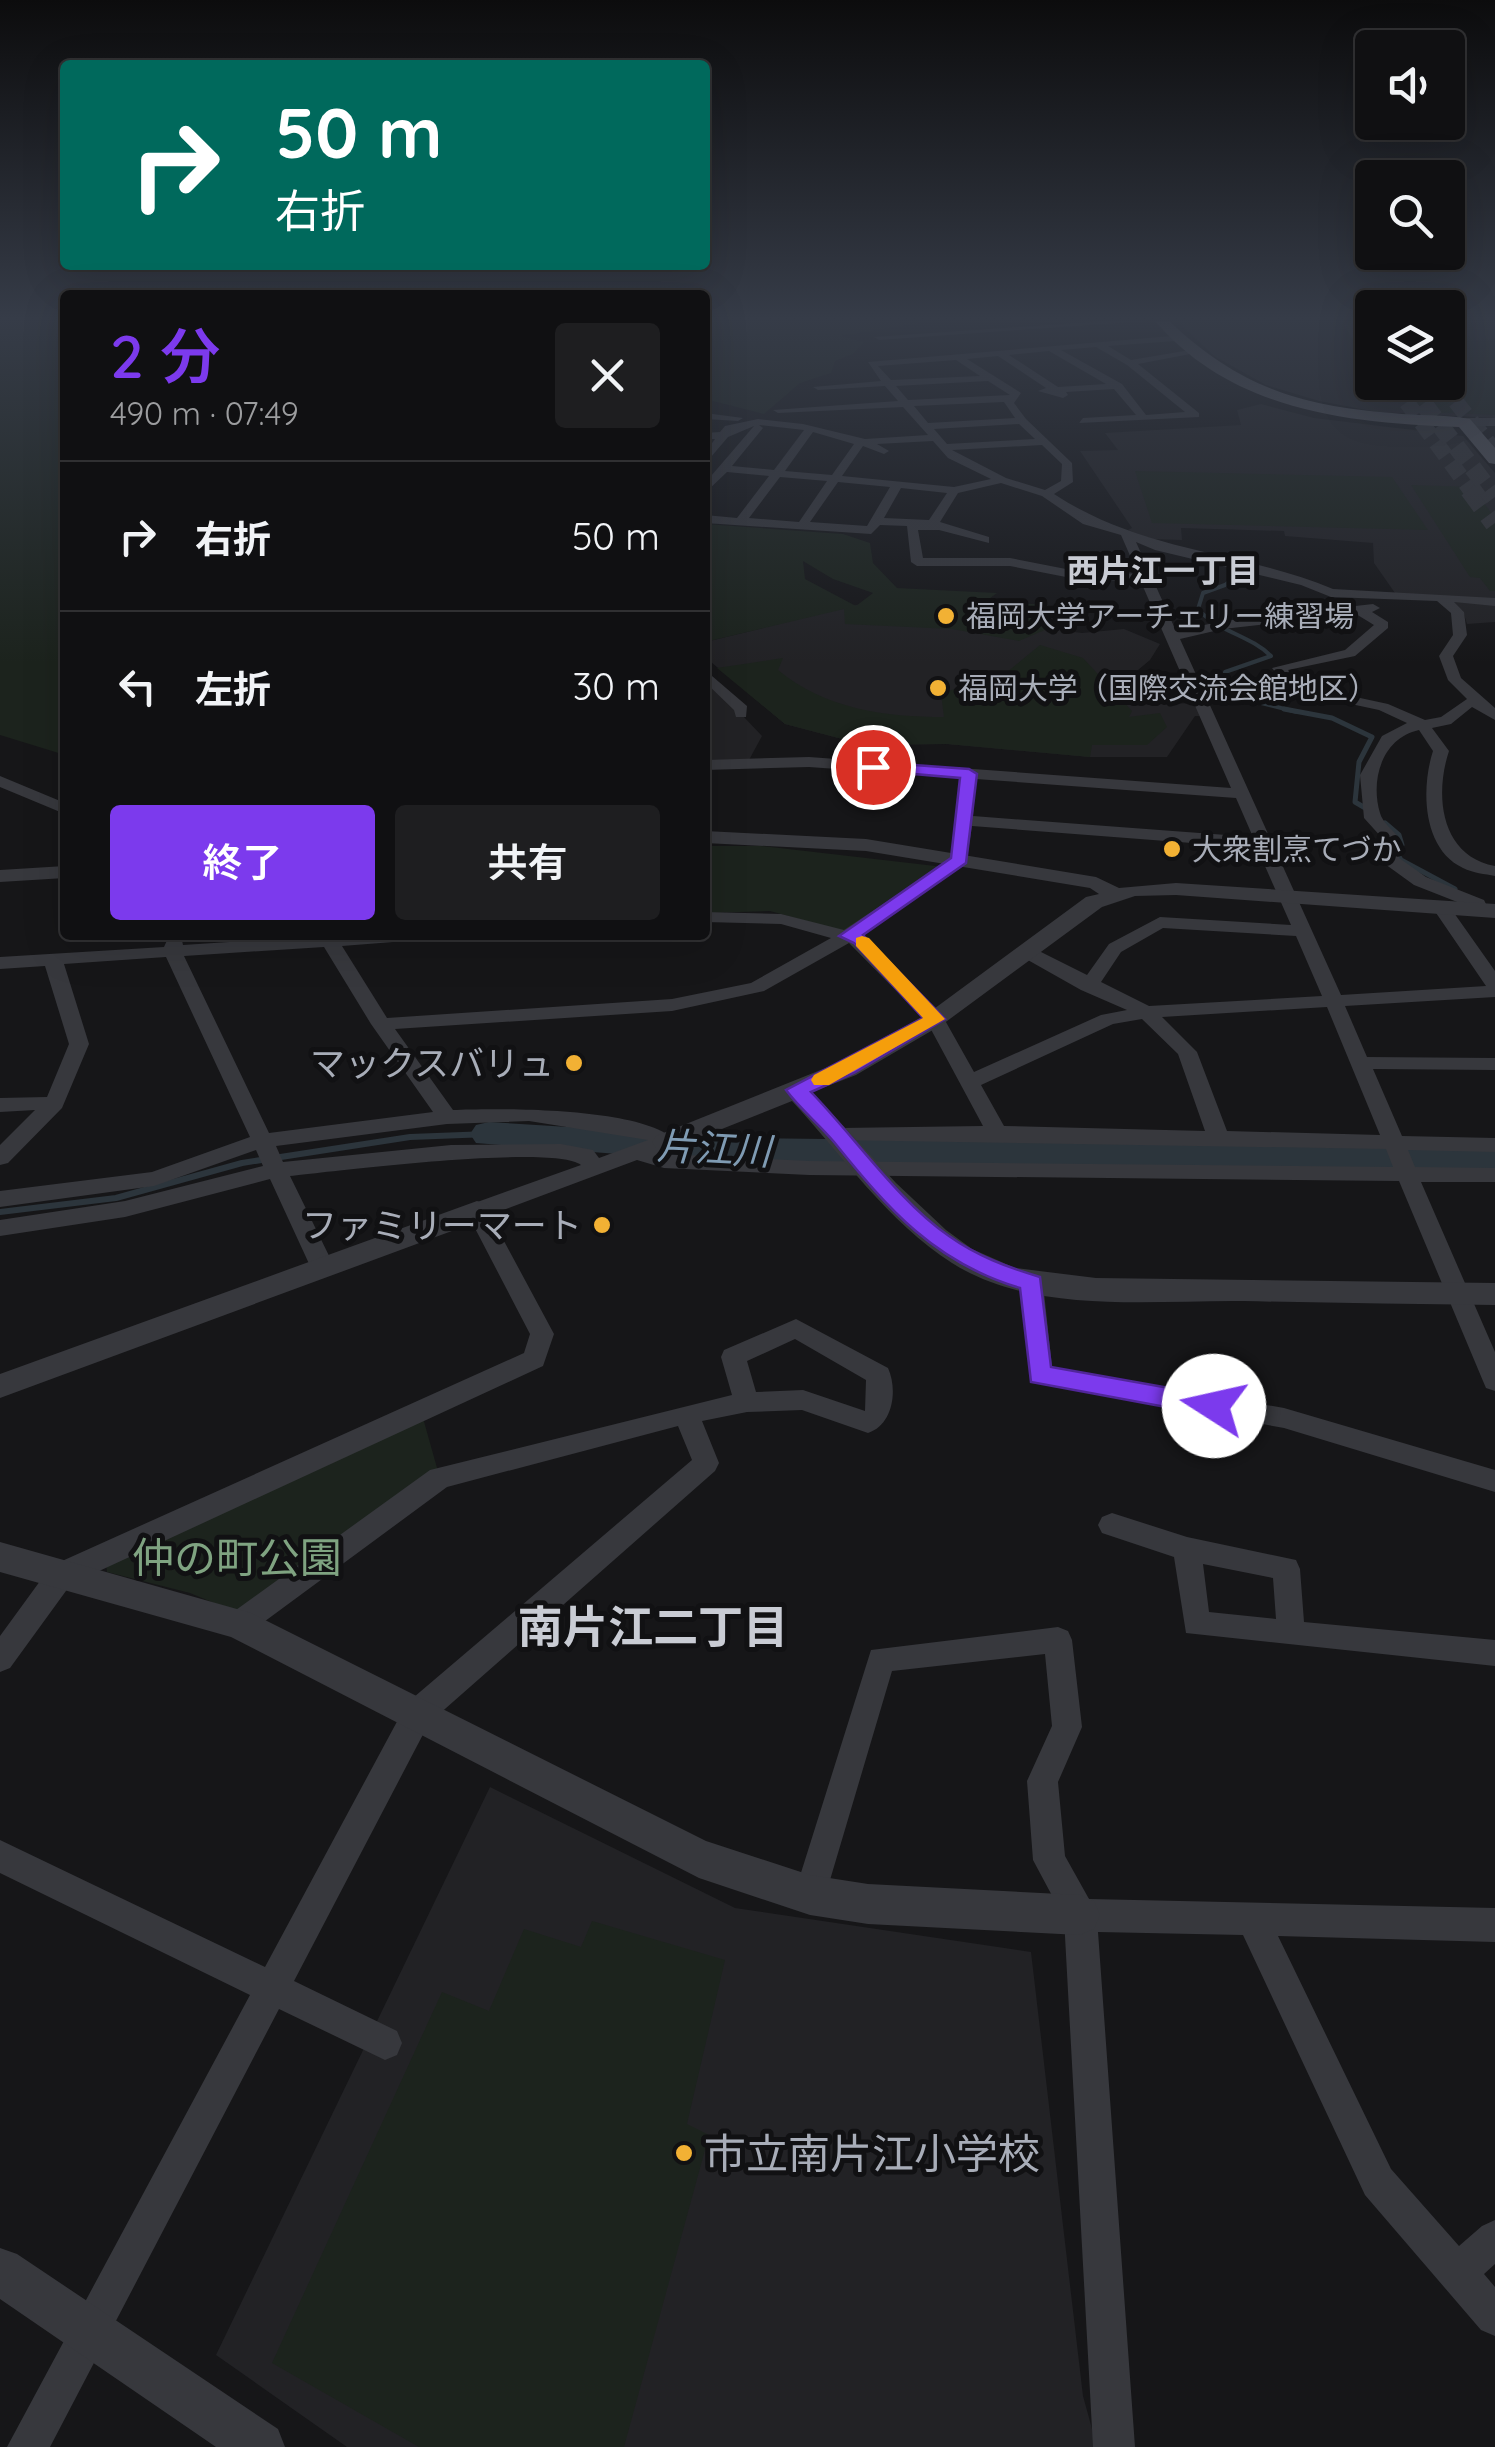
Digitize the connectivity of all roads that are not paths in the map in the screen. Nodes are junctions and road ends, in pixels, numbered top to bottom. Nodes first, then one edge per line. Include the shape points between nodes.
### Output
1 (723, 435) edge
2 (726, 435) edge
3 (750, 435) edge
4 (806, 435) edge
5 (830, 435) edge
6 (945, 435) edge
7 (1036, 435) edge
8 (1475, 435) edge
9 (710, 437) edge
10 (935, 437) junction
11 (720, 438) junction
12 (863, 442) junction
13 (1042, 442) junction
14 (884, 451) dead end
15 (710, 453) edge
16 (1495, 459) tunnel mouth
17 (845, 464) junction
18 (862, 466) dead end
19 (723, 468) junction
20 (777, 473) junction
21 (898, 477) junction
22 (835, 479) junction
23 (1002, 480) junction
24 (710, 484) edge
25 (954, 490) junction
26 (1046, 494) junction
27 (710, 519) edge
28 (876, 521) junction
29 (741, 522) junction
30 (936, 525) junction
31 (802, 526) junction
32 (1126, 532) junction
33 (985, 540) dead end
34 (1147, 578) junction
35 (1440, 597) junction
36 (1495, 602) edge
37 (1359, 610) junction
38 (1174, 636) junction
39 (710, 679) edge
40 (1480, 702) junction
41 (741, 714) dead end
42 (1495, 716) edge
43 (1422, 724) junction
44 (710, 765) edge
45 (969, 774) junction
46 (0, 781) edge
47 (1244, 794) junction
48 (60, 807) edge
49 (963, 820) junction
50 (710, 837) edge
51 (1264, 842) junction
52 (960, 860) junction
53 (1495, 871) edge
54 (60, 872) edge
55 (0, 876) edge
56 (1114, 894) junction
57 (1288, 897) junction
58 (1441, 907) junction
59 (1488, 910) edge
60 (710, 917) edge
61 (1302, 931) junction
62 (848, 936) junction
63 (343, 940) edge
64 (330, 941) junction
65 (174, 943) edge
66 (1025, 951) junction
67 (53, 960) junction
68 (0, 962) edge
69 (1088, 986) junction
70 (1495, 988) edge
71 (1334, 999) junction
72 (1146, 1012) junction
73 (935, 1019) junction
74 (380, 1024) junction
75 (1359, 1063) junction
76 (1495, 1064) edge
77 (970, 1082) junction
78 (797, 1090) junction
79 (55, 1103) junction
80 (0, 1105) edge
81 (447, 1118) junction
82 (997, 1133) junction
83 (840, 1135) junction
84 (1219, 1139) junction
85 (262, 1141) junction
86 (665, 1142) junction
87 (1495, 1145) edge
88 (640, 1150) junction
89 (0, 1158) edge
90 (1400, 1160) junction
91 (863, 1166) junction
92 (594, 1167) junction
93 (275, 1170) junction
94 (1495, 1176) edge
95 (0, 1198) edge
96 (477, 1211) junction
97 (0, 1228) edge
98 (323, 1268) junction
99 (1031, 1283) junction
100 (1458, 1293) junction
101 (1495, 1294) edge
102 (1495, 1381) edge
103 (0, 1386) edge
104 (747, 1402) junction
105 (686, 1414) junction
106 (1495, 1481) edge
107 (1112, 1526) dead end
108 (1187, 1549) junction
109 (0, 1557) edge
110 (61, 1575) junction
111 (239, 1624) junction
112 (1292, 1633) junction
113 (1495, 1653) edge
114 (0, 1659) edge
115 (418, 1713) junction
116 (0, 1856) edge
117 (810, 1895) junction
118 (1080, 1916) junction
119 (1252, 1919) junction
120 (1495, 1925) edge
121 (274, 1989) junction
122 (385, 2043) dead end
123 (1495, 2240) edge
124 (0, 2271) edge
125 (1457, 2273) junction
126 (1495, 2316) edge
127 (89, 2329) junction
128 (28, 2447) edge
129 (260, 2447) edge
130 (1114, 2447) edge

1 - 11 street
2 - 11 street
3 - 19 street
4 - 20 street
5 - 12 street
6 - 10 street
7 - 13 street
8 - 16 main road
9 - 11 street
10 - 12 street
10 - 13 street
10 - 23 street via 952,456
11 - 15 street
12 - 14 street
12 - 17 street
13 - 26 street via 1067,463 1067,482
17 - 18 street
17 - 22 street
19 - 20 street
19 - 24 street
20 - 22 street
20 - 29 street
21 - 22 street
21 - 25 street
21 - 28 street
22 - 31 street
23 - 25 street
23 - 26 street
25 - 30 street
26 - 32 street via 1087,521
27 - 29 street
28 - 30 street
28 - 31 street via 871,530
29 - 31 street
30 - 33 street
30 - 34 street via 912,527 917,562 1010,562
32 - 34 street
32 - 35 street via 1331,594
34 - 38 street
35 - 36 street
35 - 37 street
35 - 40 street via 1458,612 1460,635 1446,656 1455,680
37 - 38 street
37 - 43 street via 1383,625 1350,653 1279,668 1295,688 1383,707
38 - 47 street
39 - 41 street
40 - 42 street
40 - 43 street via 1446,721
43 - 53 street via 1442,751 1433,770 1442,841 1465,863
43 - 59 street via 1387,739 1368,770 1372,812 1390,838 1389,855 1399,869
44 - 45 street via 809,762
45 - 47 street
45 - 49 street
46 - 48 street
47 - 51 street
49 - 51 street
49 - 52 street
50 - 52 street via 866,845
51 - 57 street
52 - 56 street via 1096,883
52 - 62 street
54 - 55 street
56 - 57 street via 1176,890
56 - 66 street
57 - 58 street
57 - 61 street
58 - 59 street
58 - 70 street
60 - 62 street via 782,919
61 - 69 street via 1160,922 1115,948
61 - 71 street
62 - 73 street via 860,940
62 - 74 street via 757,987 672,1005
63 - 64 street
64 - 65 street
64 - 74 street
65 - 67 street
65 - 85 street
66 - 69 street
66 - 73 street
67 - 68 street
67 - 79 street via 79,1044
69 - 72 street
70 - 71 street
71 - 72 street
71 - 75 street
72 - 77 street via 1108,1018
72 - 84 street via 1187,1052
73 - 77 street
73 - 78 street
74 - 81 street
75 - 76 street
75 - 90 street
77 - 82 street
78 - 83 street
78 - 86 street
79 - 80 street
79 - 89 street
81 - 85 street
81 - 86 street via 529,1114 650,1132
82 - 83 street
82 - 84 street
83 - 91 street
84 - 90 street
85 - 93 street
85 - 95 street via 154,1179
86 - 88 street
87 - 90 street
88 - 91 street via 664,1161
88 - 92 street
90 - 91 street
90 - 94 street
90 - 100 street
91 - 99 street via 938,1241 991,1271
92 - 93 street via 585,1155 561,1150 451,1152
92 - 96 street
93 - 97 street via 125,1209
93 - 98 street
96 - 98 street
96 - 110 street via 542,1334 534,1359
98 - 103 street
99 - 100 street
99 - 106 street via 1040,1375 1284,1418
100 - 101 street
100 - 102 street
104 - 104 street via 803,1400 868,1423 877,1415 879,1375 796,1328 733,1357
104 - 105 street
105 - 111 street via 439,1478
105 - 115 street via 706,1463
107 - 108 street
108 - 112 street via 1286,1569
108 - 112 street via 1196,1624
109 - 110 street
110 - 111 street
110 - 114 street
111 - 115 street
112 - 113 street
115 - 117 street via 699,1858
115 - 121 street
116 - 121 street
117 - 118 street
117 - 118 street via 881,1659 1058,1640 1067,1727 1042,1781 1049,1860
118 - 119 street
118 - 130 street
119 - 120 street
119 - 125 street via 1378,2182
121 - 122 street
121 - 127 street
123 - 125 street
124 - 127 street
125 - 126 street
127 - 128 street
127 - 129 street

